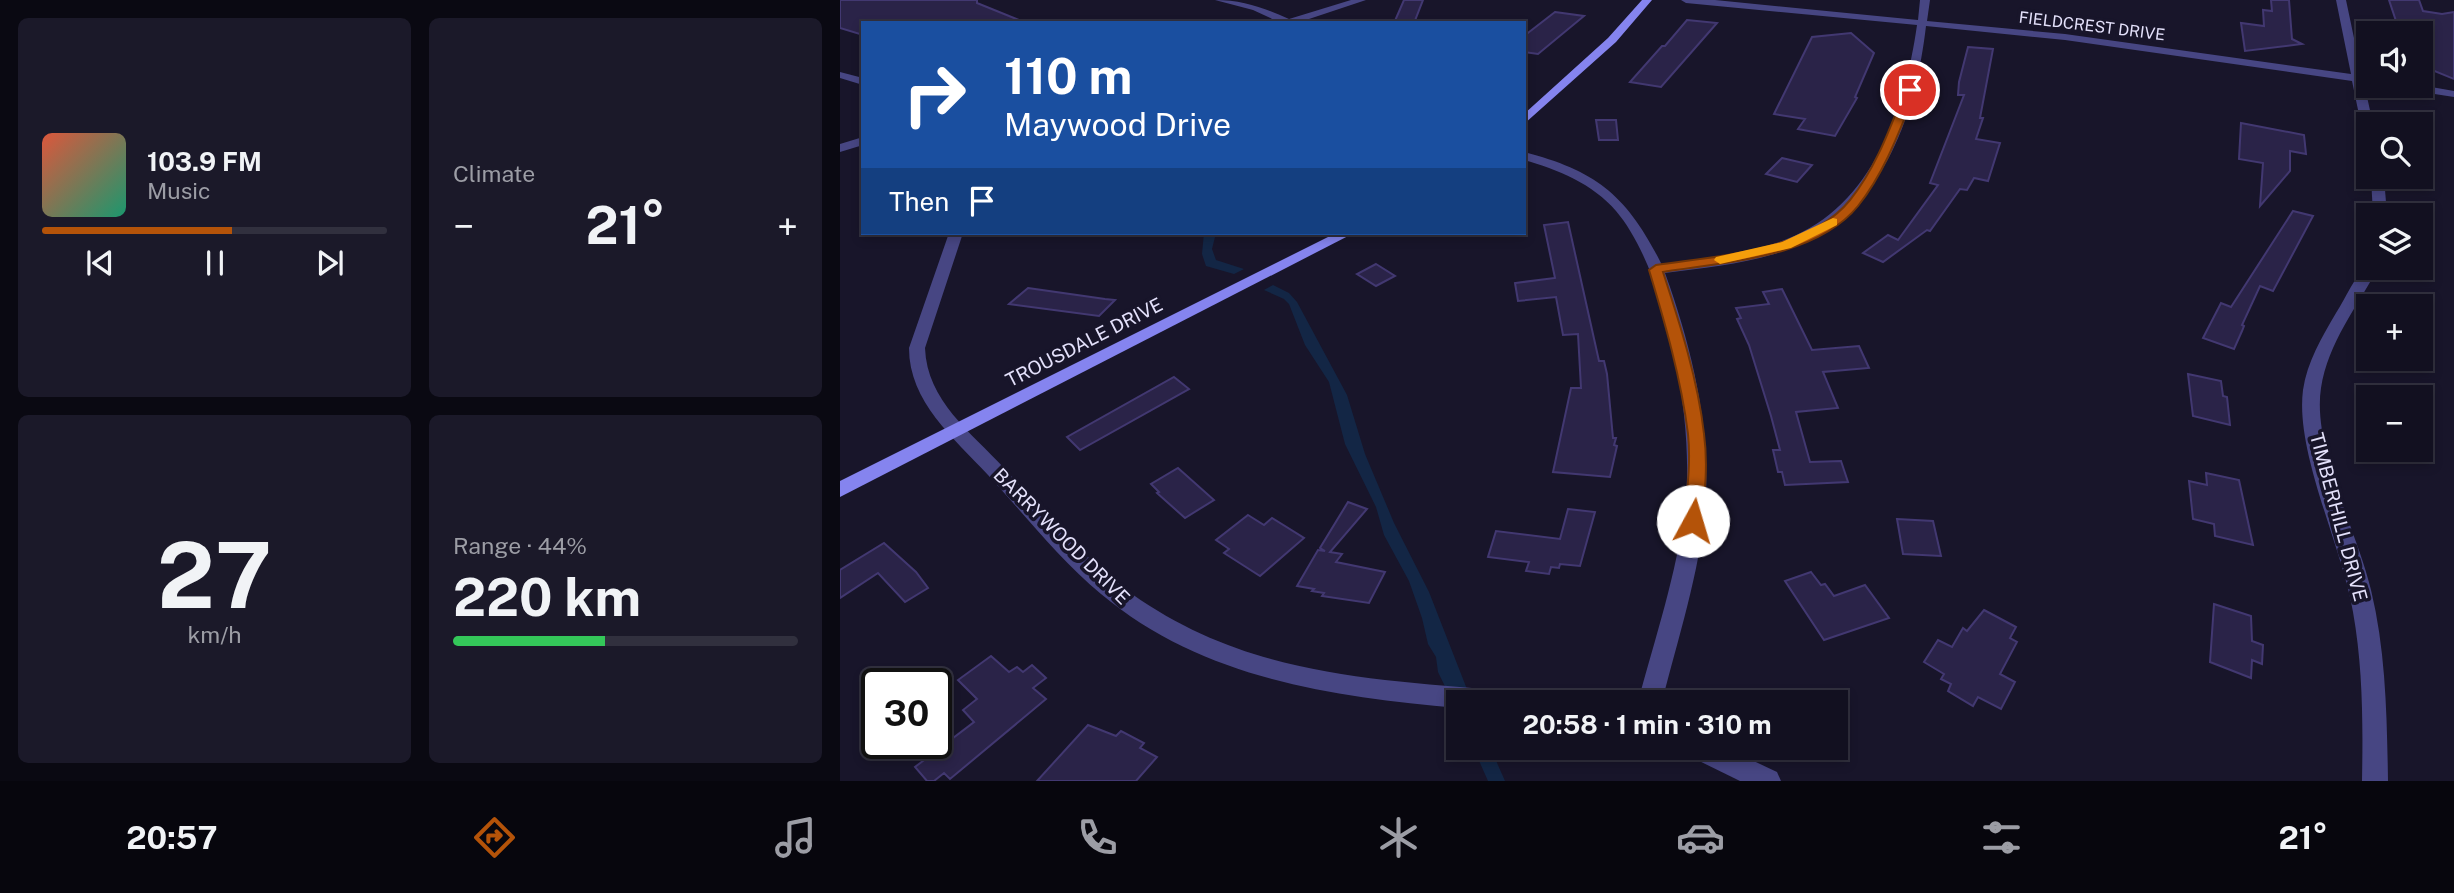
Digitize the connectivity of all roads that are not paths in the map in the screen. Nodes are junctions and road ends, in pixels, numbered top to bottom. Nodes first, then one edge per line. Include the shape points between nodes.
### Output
1 (1220, 0) edge
2 (1361, 0) edge
3 (1647, 0) edge
4 (1686, 0) edge
5 (1925, 0) edge
6 (2341, 0) edge
7 (1288, 21) edge
8 (1293, 21) edge
9 (1923, 23) junction
10 (2356, 55) edge
11 (840, 75) edge
12 (2356, 79) edge
13 (861, 81) edge
14 (2433, 91) edge
15 (2454, 94) edge
16 (1526, 119) edge
17 (861, 142) edge
18 (840, 148) edge
19 (1526, 157) edge
20 (955, 235) edge
21 (1344, 235) edge
22 (1656, 270) junction
23 (2363, 280) edge
24 (957, 430) junction
25 (840, 490) edge
26 (1653, 690) edge
27 (1446, 696) edge
28 (1724, 760) edge
29 (1768, 781) edge
30 (2375, 781) edge

1 - 7 street
2 - 8 street
3 - 16 street via 1612,40
4 - 9 street, FIELDCREST DRIVE
5 - 9 street
6 - 10 street
9 - 12 street, FIELDCREST DRIVE via 2107,43
9 - 22 street via 1908,100 1873,175 1847,211 1787,245
11 - 13 street
14 - 15 street
17 - 18 street
19 - 22 street via 1572,173 1615,201 1635,226
20 - 24 street, BARRYWOOD DRIVE via 925,318 916,361 924,387
21 - 24 street, TROUSDALE DRIVE
22 - 26 street via 1674,328 1698,456 1691,530
23 - 30 street, TIMBERHILL DRIVE via 2334,327 2311,395 2321,460 2360,590 2374,682
24 - 25 street, TROUSDALE DRIVE
24 - 27 street, BARRYWOOD DRIVE via 1123,599 1205,649 1255,668 1342,687
28 - 29 street

